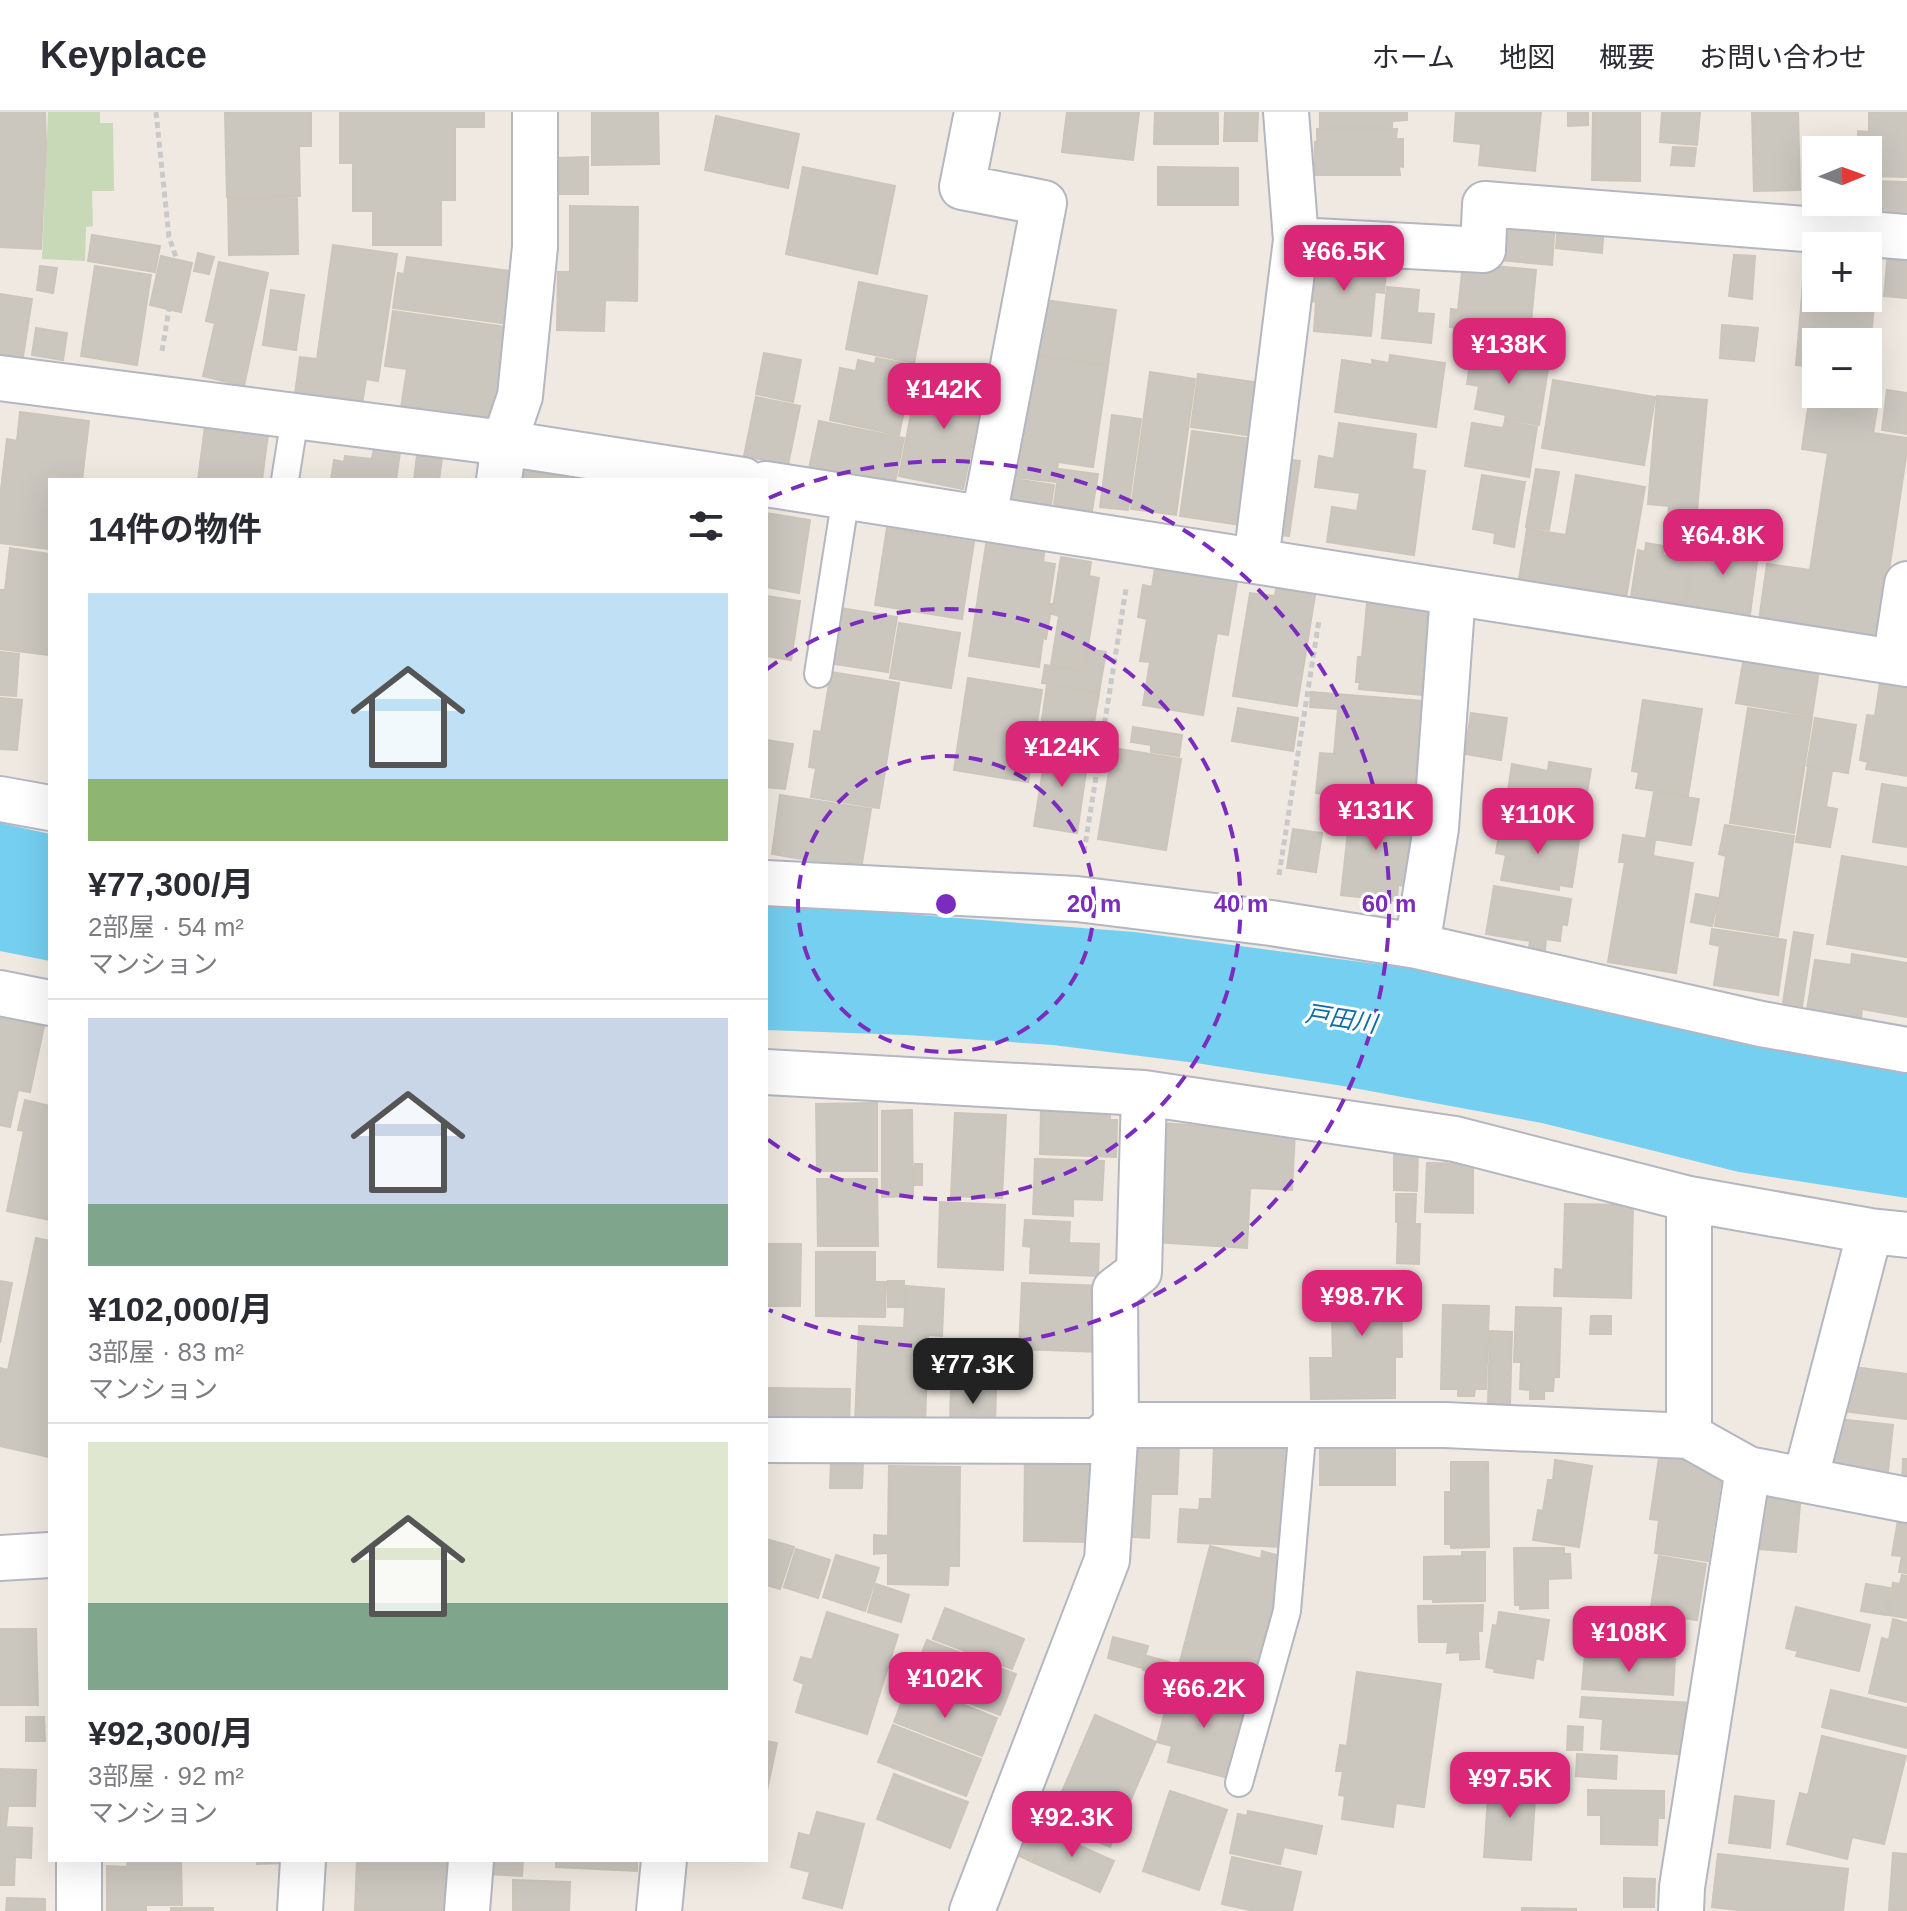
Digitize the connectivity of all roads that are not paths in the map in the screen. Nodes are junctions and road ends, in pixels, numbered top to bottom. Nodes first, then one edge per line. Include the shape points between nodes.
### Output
1 (535, 112) edge
2 (977, 112) edge
3 (1286, 112) edge
4 (1907, 237) edge
5 (1296, 240) junction
6 (0, 378) edge
7 (295, 417) junction
8 (501, 462) edge
9 (285, 478) edge
10 (716, 478) edge
11 (768, 484) edge
12 (846, 496) junction
13 (984, 517) junction
14 (1256, 561) junction
15 (1907, 584) edge
16 (1453, 593) junction
17 (1901, 663) edge
18 (818, 674) dead end
19 (0, 799) edge
20 (48, 808) edge
21 (768, 883) edge
22 (1417, 946) junction
23 (0, 993) edge
24 (48, 1003) edge
25 (1907, 1050) edge
26 (768, 1072) edge
27 (1144, 1093) junction
28 (1689, 1199) junction
29 (1889, 1233) edge
30 (1116, 1425) junction
31 (1303, 1425) junction
32 (1689, 1436) junction
33 (768, 1440) edge
34 (1748, 1469) junction
35 (1805, 1480) junction
36 (1907, 1500) edge
37 (0, 1558) edge
38 (48, 1560) edge
39 (1239, 1783) dead end
40 (79, 1862) edge
41 (303, 1862) edge
42 (471, 1862) edge
43 (664, 1862) edge
44 (79, 1911) edge
45 (300, 1911) edge
46 (467, 1911) edge
47 (659, 1911) edge
48 (972, 1911) edge
49 (1681, 1911) edge

1 - 8 street via 535,247 520,396
2 - 13 street via 962,187 1044,203
3 - 5 street
4 - 5 street via 1485,204 1483,250
5 - 14 street
6 - 7 street
7 - 8 street
7 - 9 lane
8 - 10 street
11 - 12 street
12 - 13 street
12 - 18 lane
13 - 14 street
14 - 16 street
15 - 17 street
16 - 17 street
16 - 22 street via 1436,828
19 - 20 street
21 - 22 street via 1077,899
22 - 25 street via 1761,1024
23 - 24 street
26 - 27 street
27 - 28 street via 1455,1139
27 - 30 street via 1139,1272 1115,1290
28 - 29 street
28 - 32 street
29 - 35 street
30 - 31 street
30 - 33 street via 1098,1441
30 - 48 street via 1107,1560
31 - 32 street via 1445,1425
31 - 39 lane via 1287,1611
32 - 34 street
34 - 35 street
34 - 49 street
35 - 36 street
37 - 38 street
40 - 44 street
41 - 45 street
42 - 46 street
43 - 47 street

